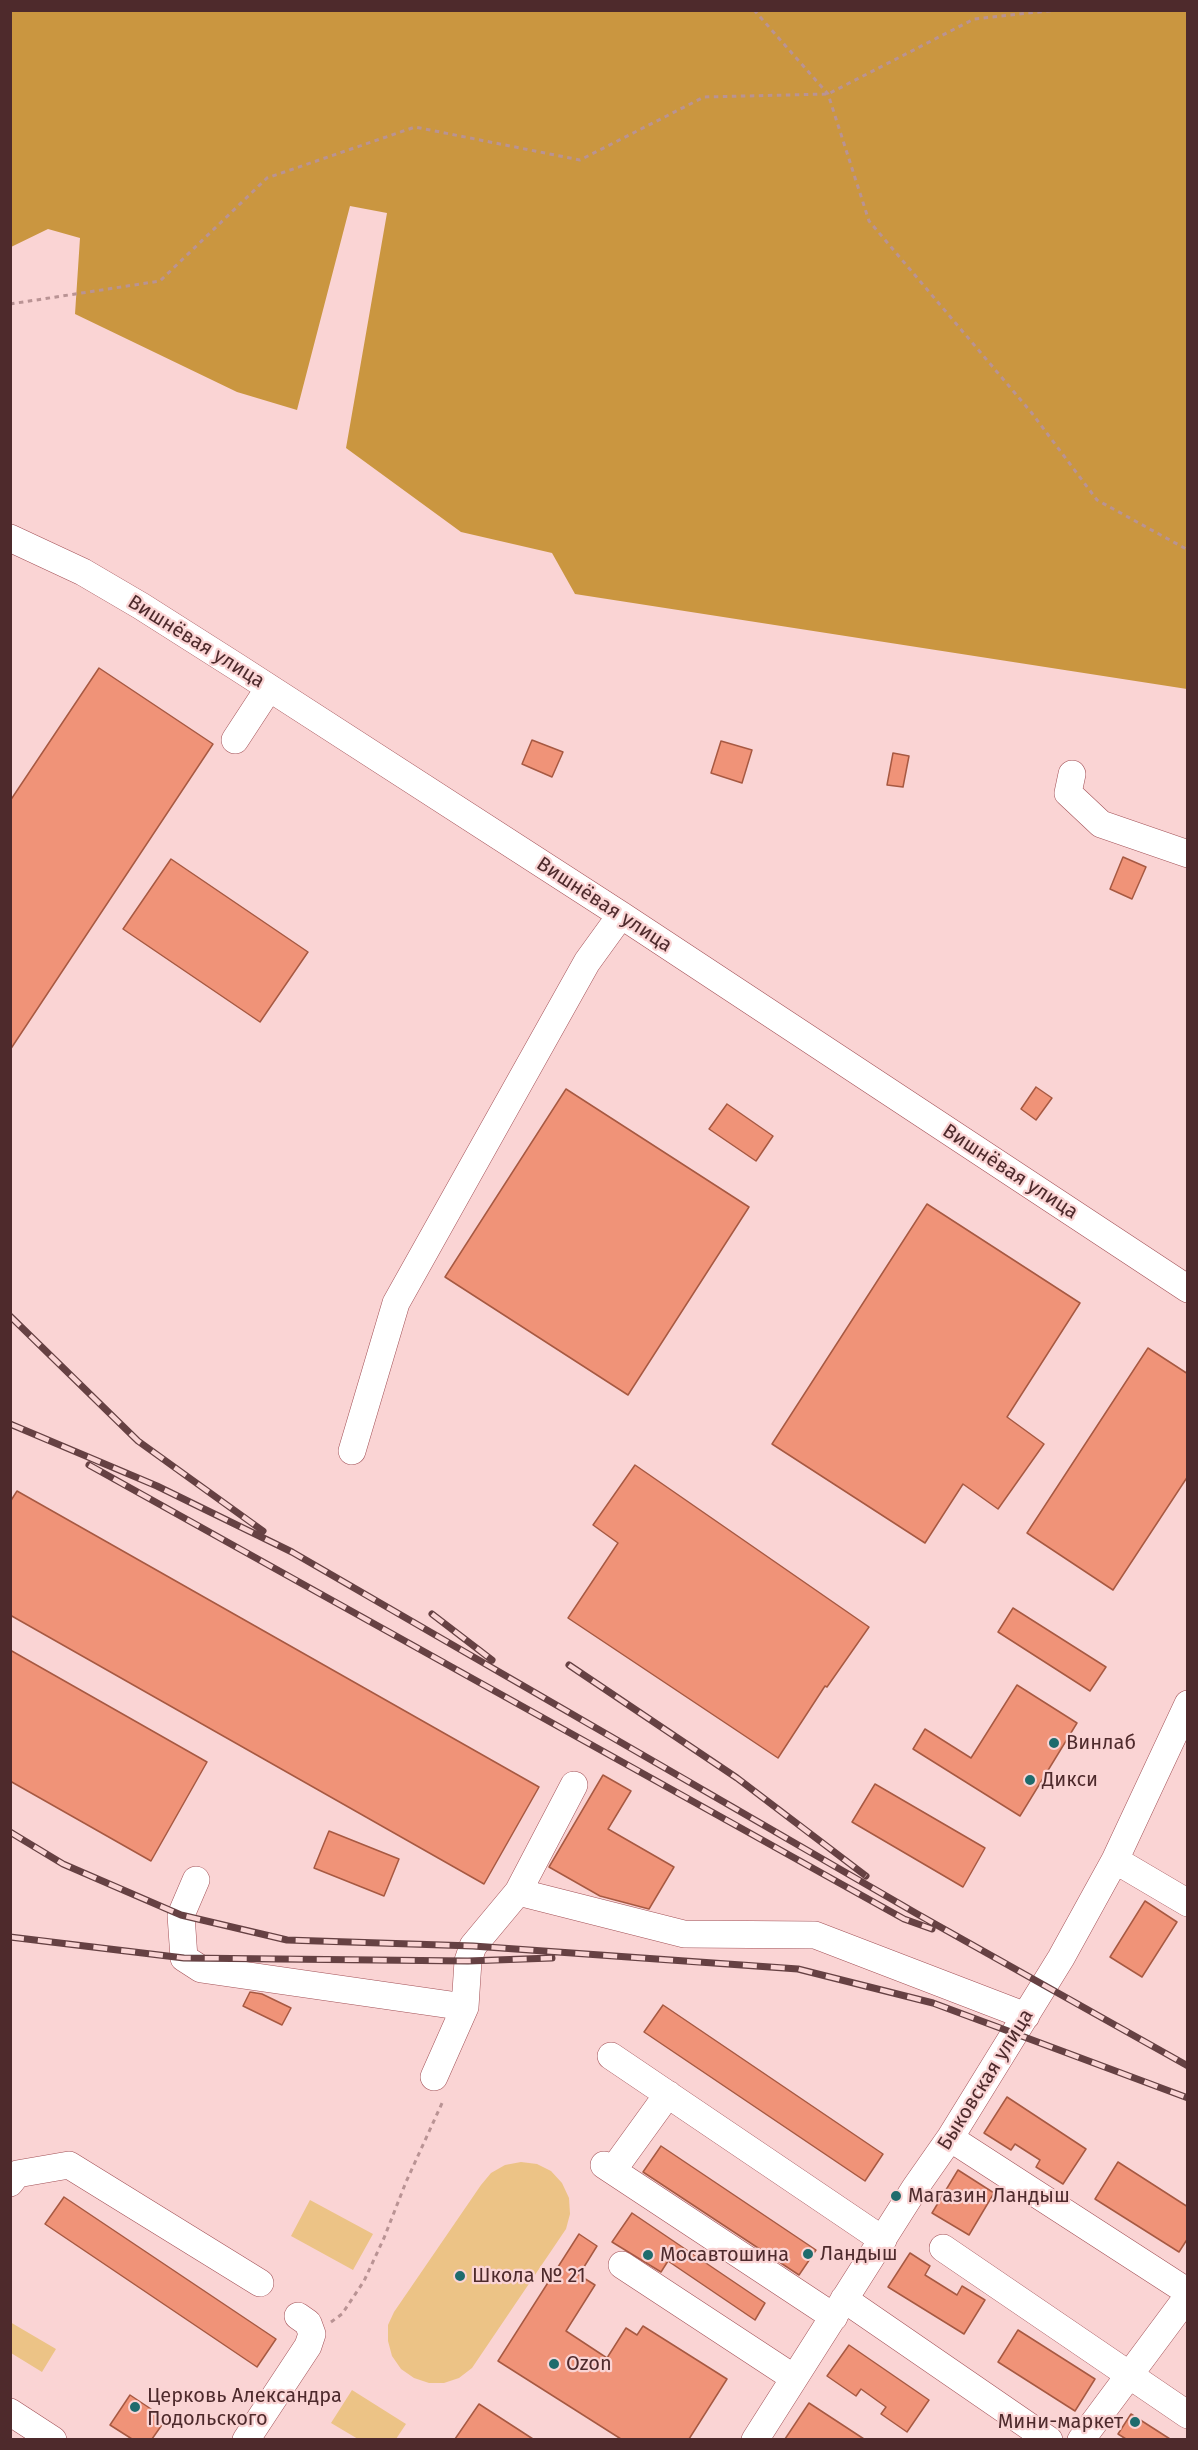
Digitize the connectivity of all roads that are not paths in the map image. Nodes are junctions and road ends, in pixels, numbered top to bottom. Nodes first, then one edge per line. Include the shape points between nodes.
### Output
1 (10, 538) edge
2 (269, 688) junction
3 (235, 740) dead end
4 (1072, 774) dead end
5 (1188, 854) edge
6 (621, 915) junction
7 (1188, 1289) edge
8 (352, 1451) dead end
9 (1188, 1704) edge
10 (574, 1785) dead end
11 (1115, 1860) junction
12 (196, 1880) dead end
13 (518, 1892) junction
14 (1188, 1903) edge
15 (465, 2007) junction
16 (1026, 2016) junction
17 (611, 2056) dead end
18 (438, 2089) road end
19 (668, 2094) junction
20 (950, 2138) junction
21 (10, 2183) edge
22 (883, 2240) junction
23 (943, 2248) dead end
24 (621, 2265) dead end
25 (260, 2283) dead end
26 (1188, 2292) edge
27 (1188, 2296) edge
28 (839, 2308) junction
29 (305, 2325) road end
30 (1128, 2376) junction
31 (794, 2378) junction
32 (10, 2412) edge
33 (1188, 2415) edge
34 (53, 2439) edge
35 (246, 2439) edge
36 (755, 2439) edge
37 (1049, 2439) edge
38 (1080, 2439) edge

1 - 2 street, Вишнёвая улица via 83,572
2 - 3 street
2 - 6 street, Вишнёвая улица
4 - 5 street via 1068,793 1101,824
6 - 7 street, Вишнёвая улица
6 - 8 street via 586,962 396,1303
9 - 11 street, Быковская улица
10 - 13 street
11 - 14 street
11 - 16 street, Быковская улица
12 - 15 street via 181,1915 184,1958 201,1970
13 - 15 street via 473,1946 468,1961
13 - 16 street via 684,1934 815,1935
15 - 18 street
16 - 20 street, Быковская улица
17 - 19 street
19 - 22 street
19 - 28 street via 609,2168
20 - 22 street, Быковская улица
20 - 26 street
21 - 25 street via 17,2174 69,2164
22 - 28 street, Быковская улица
23 - 30 street
24 - 31 street
27 - 30 street
28 - 31 street, Быковская улица
28 - 37 street
29 - 35 street via 308,2346
30 - 33 street
30 - 38 street
31 - 36 street, Быковская улица
32 - 34 street

